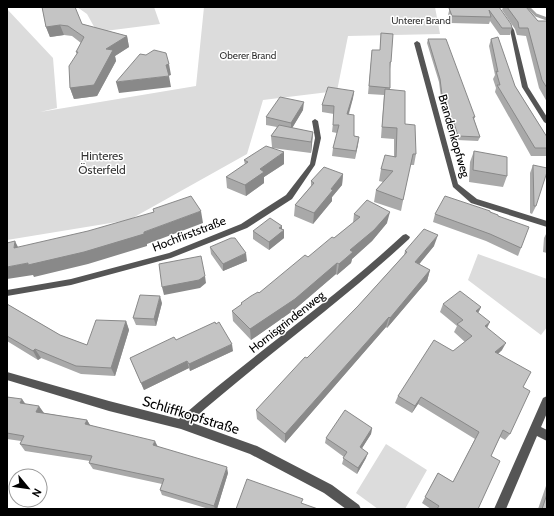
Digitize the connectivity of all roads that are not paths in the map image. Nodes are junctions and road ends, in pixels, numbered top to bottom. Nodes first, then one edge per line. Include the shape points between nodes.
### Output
1 (496, 7) edge
2 (417, 43) dead end
3 (314, 121) dead end
4 (547, 122) edge
5 (547, 224) edge
6 (406, 237) dead end
7 (7, 293) edge
8 (7, 376) edge
9 (547, 401) edge
10 (181, 424) junction
11 (535, 429) junction
12 (547, 436) edge
13 (355, 509) edge
14 (500, 509) edge

1 - 4 street via 512,30 525,87
2 - 5 street, Brandenkopfweg via 455,185 474,201
3 - 7 street, Hochfirststraße via 318,138 313,164 289,197 244,226 171,255 136,265 71,282
6 - 10 street, Hornisgrindenweg via 334,302 235,378
8 - 10 street, Schliffkopfstraße
9 - 11 street
10 - 13 street, Schliffkopfstraße via 253,450 328,489
11 - 12 street
11 - 14 street

